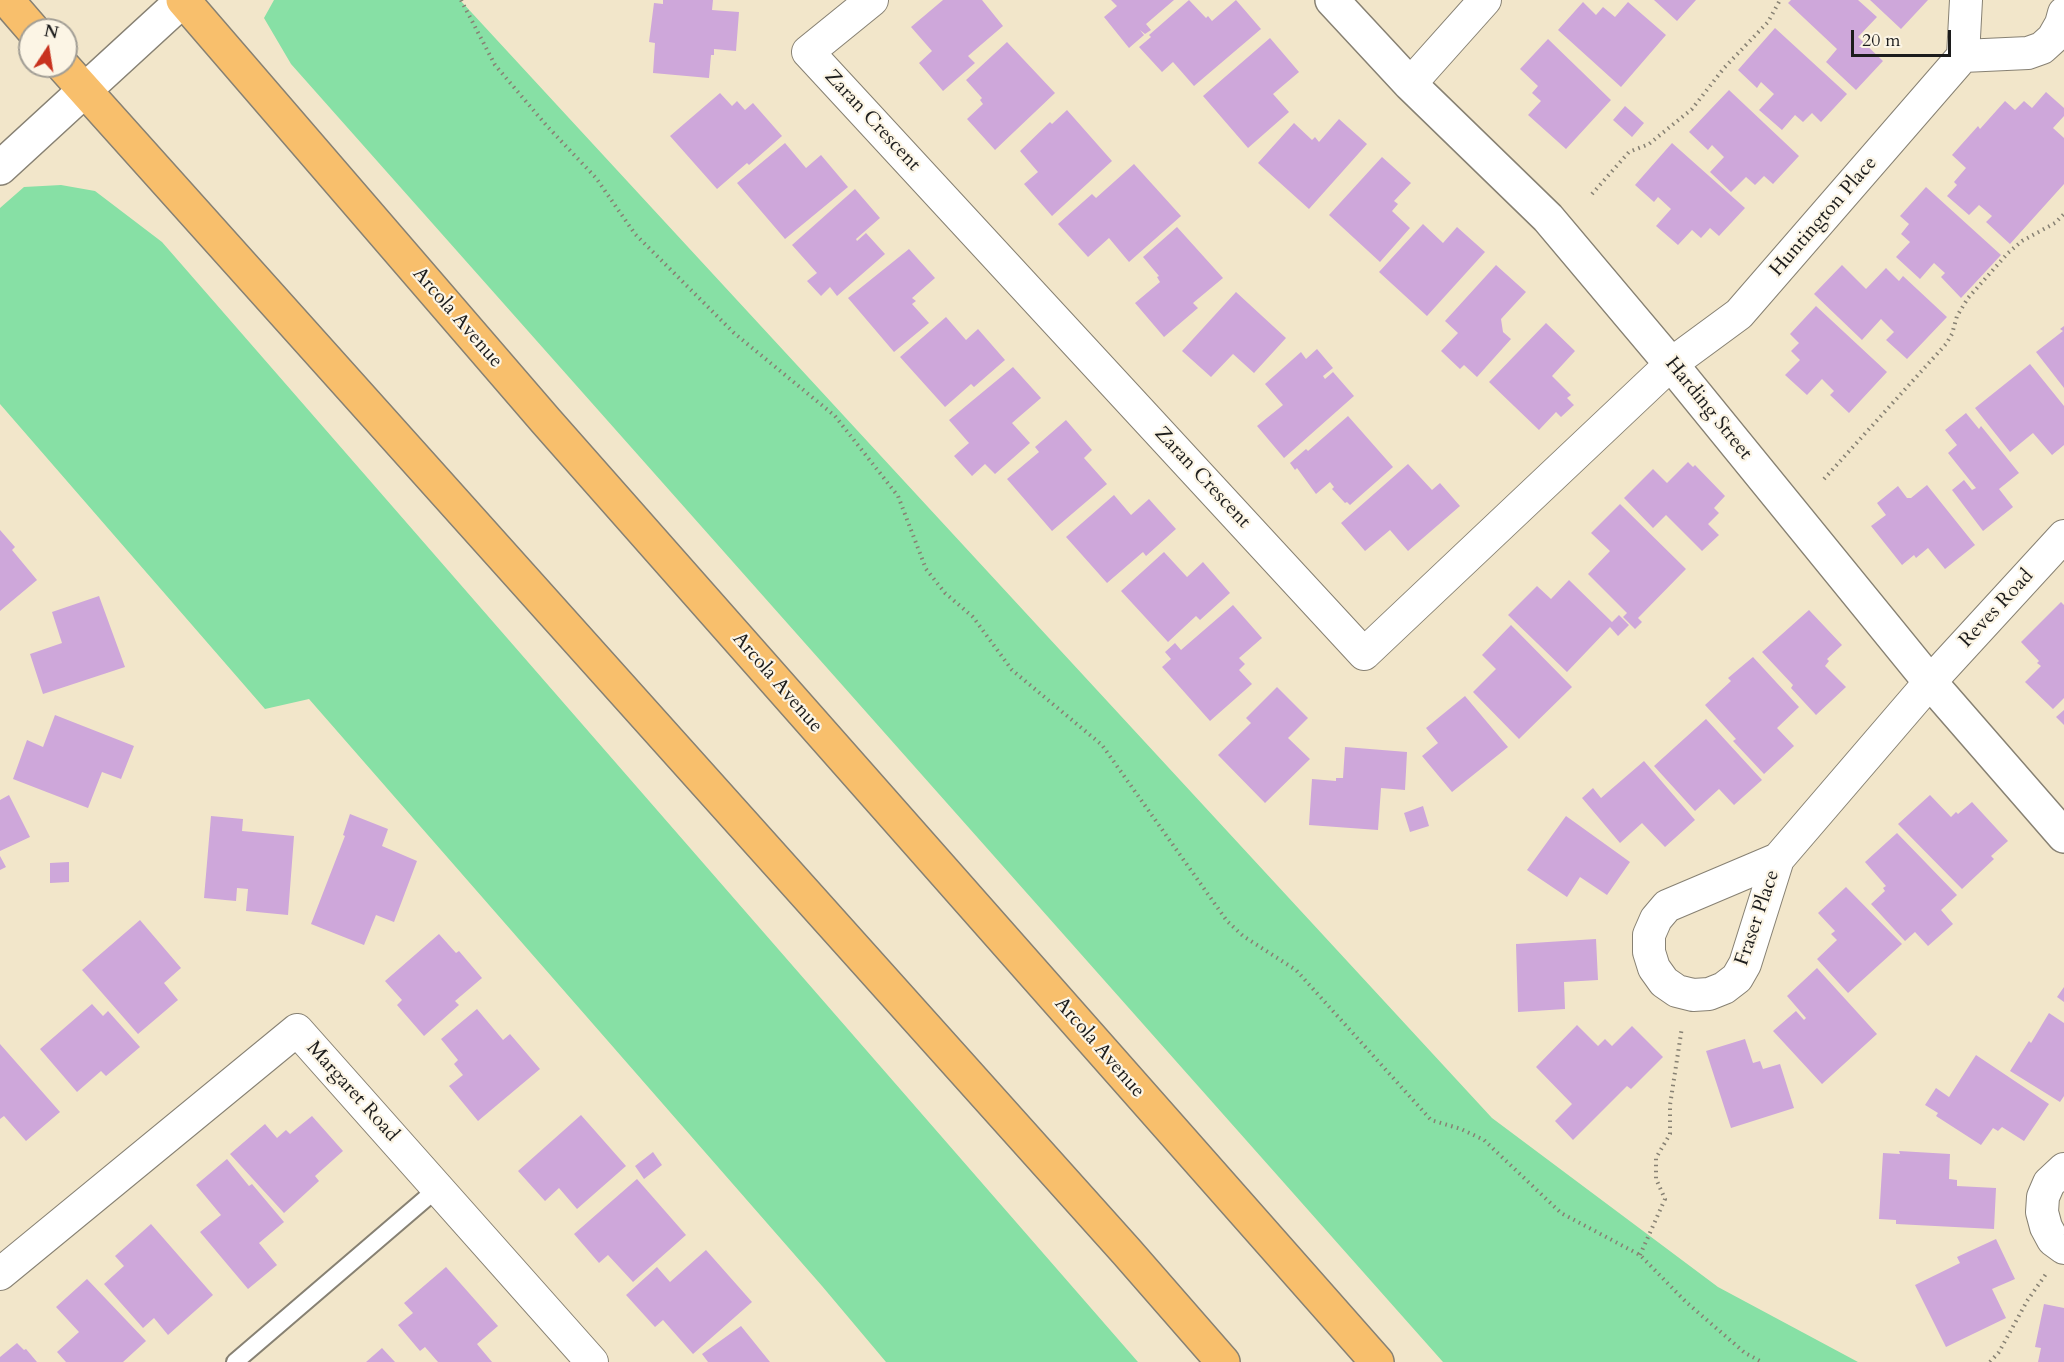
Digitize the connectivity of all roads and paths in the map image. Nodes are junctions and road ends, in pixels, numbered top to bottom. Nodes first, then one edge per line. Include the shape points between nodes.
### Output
1 (7, 0) edge
2 (183, 0) edge
3 (461, 0) edge
4 (872, 0) edge
5 (1332, 0) edge
6 (1485, 0) edge
7 (1780, 0) edge
8 (1966, 0) edge
9 (2064, 13) edge
10 (23, 18) edge
11 (1964, 56) junction
12 (73, 78) edge
13 (1410, 84) junction
14 (85, 92) junction
15 (0, 168) edge
16 (1592, 194) dead end
17 (2064, 213) edge
18 (1671, 364) junction
19 (1824, 479) dead end
20 (2064, 536) edge
21 (1930, 682) junction
22 (2064, 836) edge
23 (1778, 859) junction
24 (1693, 995) junction
25 (2064, 1169) edge
26 (438, 1188) junction
27 (1640, 1255) junction
28 (2056, 1259) edge
29 (0, 1274) edge
30 (235, 1362) edge
31 (592, 1362) edge
32 (1223, 1362) edge
33 (1377, 1362) edge
34 (1762, 1362) edge
35 (1990, 1362) edge

1 - 10 main road
2 - 14 street
2 - 33 main road, Arcola Avenue via 546,421
3 - 27 path via 495,65 596,178 635,234 734,333 835,416 898,496 926,569 945,594 973,617 1012,670 1102,746 1227,921 1296,970 1431,1120 1484,1140 1561,1213
4 - 18 street, Zaran Crescent via 808,52 1364,654
5 - 13 street, Harding Street
6 - 13 street
7 - 16 path via 1768,22 1692,109 1648,144 1629,152
8 - 11 street
9 - 11 street via 2054,38 2042,48 2028,53
11 - 18 street, Huntington Place via 1739,314
12 - 14 main road
13 - 18 street, Harding Street via 1548,218
14 - 15 street
14 - 32 main road
17 - 19 path via 2008,253 1968,298 1956,316 1946,344
18 - 21 street, Harding Street
20 - 21 street, Reves Road
21 - 22 street, Harding Street
21 - 23 street, Fraser Place
23 - 24 street, Fraser Place via 1745,964 1737,978 1717,991
23 - 24 street, Fraser Place via 1667,906 1656,919 1649,935 1654,968 1664,982
24 - 27 path via 1683,1024 1670,1105 1670,1134 1656,1158 1656,1179 1665,1199
25 - 28 street via 2049,1183 2043,1197 2042,1212
26 - 29 street, Margaret Road via 297,1029
26 - 30 lane
26 - 31 street, Margaret Road
27 - 34 path via 1744,1353
28 - 35 path

